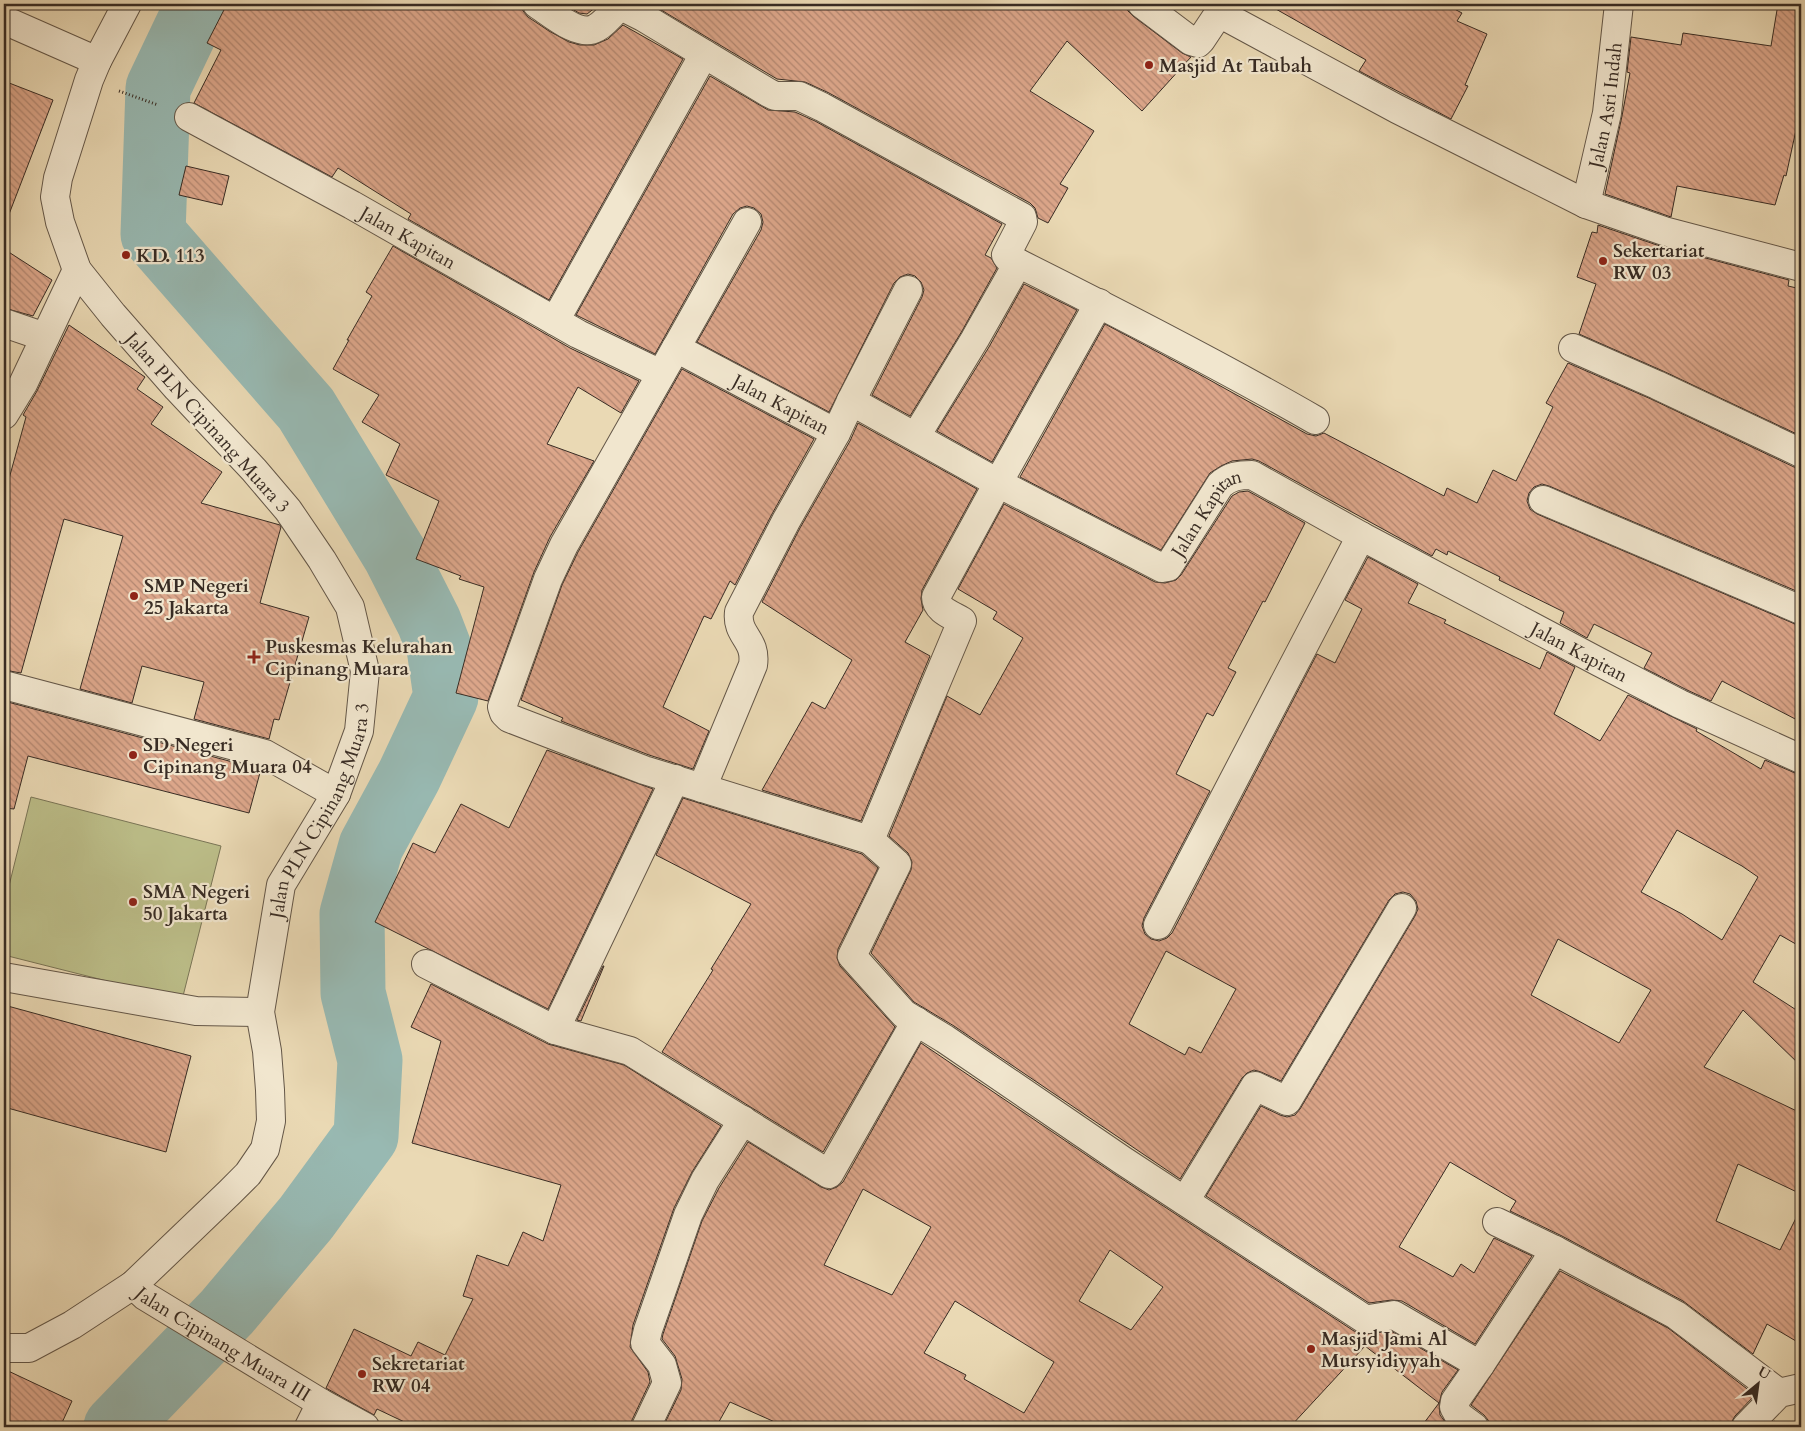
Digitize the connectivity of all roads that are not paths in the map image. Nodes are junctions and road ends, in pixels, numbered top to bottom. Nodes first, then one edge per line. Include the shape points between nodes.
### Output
1 (127, 4) edge
2 (537, 4) edge
3 (1142, 4) edge
4 (1619, 4) edge
5 (618, 5) edge
6 (1222, 8) edge
7 (4, 20) edge
8 (704, 54) junction
9 (97, 61) junction
10 (189, 117) road end
11 (1586, 204) junction
12 (747, 222) dead end
13 (1018, 263) junction
14 (1801, 267) edge
15 (78, 270) junction
16 (908, 290) dead end
17 (1099, 303) junction
18 (555, 321) junction
19 (4, 323) edge
20 (46, 337) junction
21 (676, 348) junction
22 (1573, 348) dead end
23 (661, 374) junction
24 (851, 401) junction
25 (4, 415) edge
26 (1315, 420) dead end
27 (836, 433) junction
28 (916, 436) junction
29 (1801, 453) edge
30 (998, 483) junction
31 (1543, 500) dead end
32 (1361, 536) junction
33 (1801, 610) edge
34 (4, 685) edge
35 (1801, 759) edge
36 (675, 779) junction
37 (702, 788) junction
38 (336, 794) junction
39 (870, 840) junction
40 (1402, 908) dead end
41 (1158, 925) dead end
42 (426, 964) dead end
43 (4, 977) edge
44 (260, 1012) junction
45 (916, 1021) junction
46 (555, 1030) junction
47 (743, 1120) junction
48 (1185, 1201) junction
49 (1497, 1222) dead end
50 (1555, 1250) junction
51 (139, 1291) junction
52 (4, 1348) edge
53 (1480, 1365) junction
54 (1790, 1391) edge
55 (321, 1403) junction
56 (309, 1427) edge
57 (365, 1427) edge
58 (646, 1427) edge
59 (1474, 1427) edge
60 (1746, 1427) edge

1 - 9 street, Jalan PLN Cipinang Muara 3
2 - 5 street via 570,26 584,31 596,28
3 - 6 street via 1198,43
4 - 11 street, Jalan Asri Indah via 1607,113
5 - 8 street
6 - 11 street via 1397,109
7 - 9 street
8 - 13 street via 775,96 799,96 1022,217 1023,222 1006,255
8 - 18 street
9 - 15 street, Jalan PLN Cipinang Muara 3 via 58,178 55,197 60,222
10 - 18 street, Jalan Kapitan
11 - 14 street via 1664,231
12 - 21 street
13 - 17 street
13 - 28 street
15 - 20 street
15 - 38 street, Jalan PLN Cipinang Muara 3 via 113,315 288,510 350,607 365,671 359,731
16 - 24 street
17 - 26 street
17 - 30 street
18 - 23 street, Jalan Kapitan
19 - 20 street
20 - 25 street
21 - 23 street
21 - 27 street, Jalan Kapitan
22 - 29 street
23 - 36 street via 564,545 548,579 502,707 509,718
24 - 27 street, Jalan Kapitan
24 - 28 street, Jalan Kapitan
27 - 37 street via 739,612 740,629 751,644 754,655 752,665
28 - 30 street, Jalan Kapitan
30 - 32 street, Jalan Kapitan via 1162,568 1168,567 1220,485 1237,475 1252,475
30 - 39 street via 936,597 939,608 962,621
31 - 33 street
32 - 35 street, Jalan Kapitan via 1680,704
32 - 41 street
34 - 38 street via 265,754
36 - 37 street
36 - 46 street
37 - 39 street
38 - 44 street, Jalan PLN Cipinang Muara 3 via 281,885
39 - 45 street via 897,864 852,956 904,1014
40 - 48 street via 1287,1101 1255,1086
42 - 46 street
43 - 44 street via 196,1011
44 - 51 street, Jalan PLN Cipinang Muara 3 via 270,1090 271,1122 265,1149 248,1174
45 - 47 street via 829,1174
45 - 48 street
46 - 47 street via 630,1051
47 - 58 street via 705,1180 688,1215 648,1330 645,1343 662,1365 667,1383
48 - 53 street via 1363,1318 1394,1315
49 - 50 street
50 - 53 street
50 - 54 street via 1676,1315
51 - 52 street, Jalan Cipinang Muara III via 29,1348
51 - 55 street, Jalan Cipinang Muara III
53 - 59 street via 1454,1407 1459,1416
54 - 60 street
55 - 56 street
55 - 57 street, Jalan Cipinang Muara III

